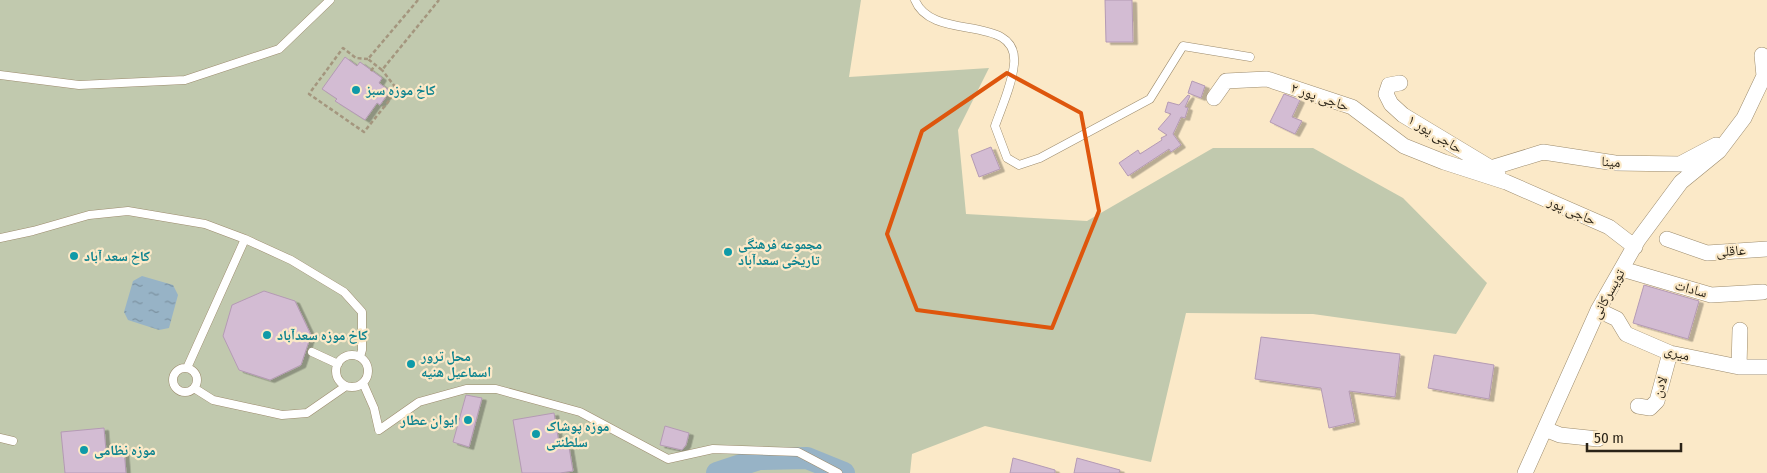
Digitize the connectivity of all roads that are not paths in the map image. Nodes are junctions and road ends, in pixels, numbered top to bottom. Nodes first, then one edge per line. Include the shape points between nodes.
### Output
1 (330, 0) edge
2 (915, 0) edge
3 (1762, 55) dead end
4 (1250, 57) dead end
5 (0, 75) edge
6 (1400, 83) dead end
7 (1214, 98) dead end
8 (1728, 139) junction
9 (1491, 168) junction
10 (1506, 182) junction
11 (0, 238) edge
12 (245, 239) junction
13 (1667, 239) dead end
14 (1634, 247) junction
15 (1767, 250) edge
16 (1622, 269) junction
17 (1763, 292) dead end
18 (1598, 310) junction
19 (1740, 330) dead end
20 (312, 352) dead end
21 (1670, 353) junction
22 (360, 357) junction
23 (338, 364) junction
24 (1739, 367) junction
25 (1767, 367) edge
26 (188, 368) junction
27 (363, 383) junction
28 (346, 386) junction
29 (194, 388) junction
30 (1638, 406) dead end
31 (1545, 429) junction
32 (0, 438) edge
33 (1598, 440) dead end
34 (13, 441) dead end
35 (838, 473) edge
36 (1525, 473) edge

1 - 5 lane via 279,49 185,80 79,86
2 - 4 lane via 919,9 936,22 994,34 1006,40 1013,50 1011,81 995,126 1008,158 1019,166 1150,99 1183,46
3 - 8 street, تویسرکانی via 1764,76 1744,118
6 - 9 street, حاجی پور ۱ via 1389,85 1386,94 1402,115
7 - 10 street, حاجی پور ۲ via 1226,81 1267,78 1352,107 1404,146
8 - 9 street, مینا via 1680,164 1615,163 1543,152
8 - 14 street, تویسرکانی via 1719,151 1681,182
9 - 10 street, حاجی پور ۱
10 - 14 street, حاجی پور via 1609,227
11 - 12 lane via 34,232 89,215 128,211 204,224
12 - 22 lane via 291,260 344,292 362,312
12 - 26 lane
13 - 15 street, عاقلی via 1707,253
14 - 16 street, تویسرکانی
16 - 17 street, سادات via 1710,295
16 - 18 street, تویسرکانی
18 - 21 street, میری via 1617,319 1626,334
18 - 31 street, تویسرکانی
19 - 24 street
20 - 23 lane
21 - 24 street, میری
21 - 30 street, لادن via 1657,401 1650,408
22 - 23 lane via 344,357
22 - 27 lane via 368,369
23 - 28 lane via 336,374
24 - 25 street, میری
26 - 29 lane via 196,377
26 - 29 lane via 176,372 173,384 181,391 188,392
27 - 28 lane via 355,387
27 - 35 lane via 380,430 419,402 466,389 496,389 580,412 668,459 713,449 798,452
28 - 29 lane via 307,413 282,415 213,400
31 - 33 street via 1560,435
31 - 36 street, تویسرکانی
32 - 34 lane

